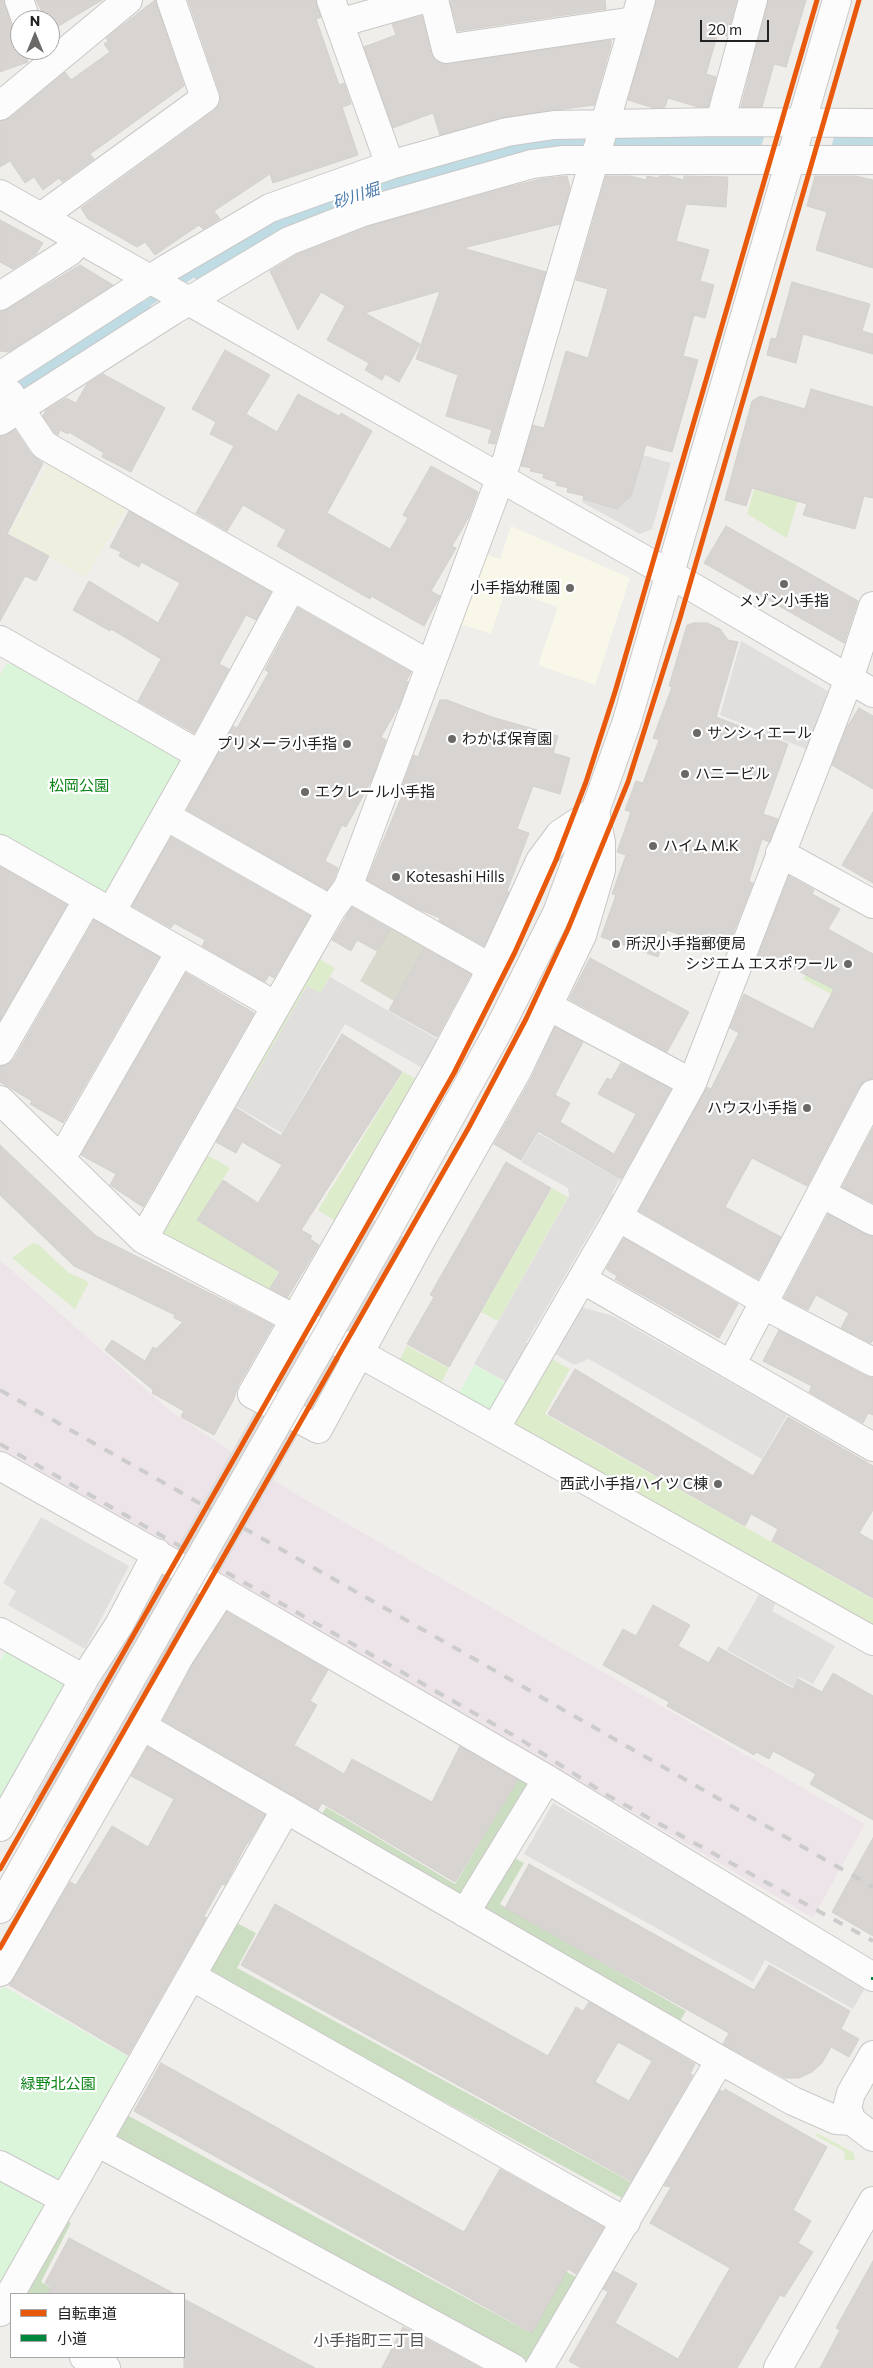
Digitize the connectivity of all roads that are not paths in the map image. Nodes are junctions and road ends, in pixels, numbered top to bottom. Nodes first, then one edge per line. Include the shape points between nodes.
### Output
1 (128, 0) edge
2 (171, 0) edge
3 (420, 0) edge
4 (434, 0) edge
5 (753, 0) edge
6 (837, 0) edge
7 (335, 11) edge
8 (638, 11) edge
9 (60, 46) edge
10 (40, 60) edge
11 (0, 106) edge
12 (720, 122) junction
13 (802, 123) junction
14 (873, 123) edge
15 (604, 124) junction
16 (791, 160) junction
17 (873, 160) edge
18 (594, 161) junction
19 (390, 165) junction
20 (0, 194) edge
21 (41, 217) junction
22 (80, 240) junction
23 (149, 280) junction
24 (0, 294) edge
25 (187, 302) junction
26 (0, 377) edge
27 (10, 415) edge
28 (500, 479) junction
29 (670, 574) junction
30 (292, 586) junction
31 (873, 606) edge
32 (3, 650) edge
33 (430, 665) junction
34 (849, 679) junction
35 (873, 693) edge
36 (200, 755) junction
37 (596, 811) junction
38 (166, 816) junction
39 (0, 849) edge
40 (780, 853) junction
41 (348, 887) junction
42 (88, 899) junction
43 (873, 904) edge
44 (331, 910) junction
45 (111, 912) junction
46 (180, 952) junction
47 (491, 968) junction
48 (276, 1006) junction
49 (550, 1007) junction
50 (0, 1050) edge
51 (692, 1083) junction
52 (873, 1094) edge
53 (0, 1100) edge
54 (61, 1160) junction
55 (821, 1194) junction
56 (618, 1217) junction
57 (873, 1221) edge
58 (144, 1239) junction
59 (582, 1279) junction
60 (762, 1302) junction
61 (296, 1318) junction
62 (359, 1353) junction
63 (873, 1362) edge
64 (731, 1365) junction
65 (495, 1429) junction
66 (873, 1446) edge
67 (0, 1466) edge
68 (157, 1554) junction
69 (222, 1590) junction
70 (0, 1632) edge
71 (873, 1641) edge
72 (84, 1679) junction
73 (142, 1726) junction
74 (547, 1779) junction
75 (286, 1810) junction
76 (0, 1827) edge
77 (0, 1909) edge
78 (465, 1913) junction
79 (0, 1972) edge
80 (191, 1976) junction
81 (872, 1977) edge
82 (873, 2055) edge
83 (720, 2060) junction
84 (863, 2129) edge
85 (97, 2142) junction
86 (0, 2164) edge
87 (64, 2199) junction
88 (873, 2201) edge
89 (626, 2222) junction
90 (11, 2293) edge
91 (10, 2295) edge
92 (0, 2313) edge
93 (86, 2358) edge
94 (106, 2368) edge
95 (513, 2368) edge
96 (539, 2368) edge
97 (778, 2368) edge

1 - 9 street
2 - 21 street via 205,98
3 - 7 street
4 - 8 street via 446,49
5 - 12 street
6 - 13 street
7 - 19 street
8 - 15 street
10 - 11 street
12 - 13 street
12 - 15 street
13 - 14 street
13 - 16 street
15 - 18 street
15 - 19 street via 554,125 507,132
16 - 17 street
16 - 18 street
16 - 29 street
18 - 25 street via 532,164 363,212 289,241
18 - 28 street
19 - 23 street via 270,208
20 - 21 street
21 - 22 street
22 - 23 street
22 - 24 street via 69,252
23 - 25 street
23 - 26 street
25 - 27 street
25 - 28 street
26 - 27 street
27 - 30 street via 44,445
28 - 29 street
28 - 33 street
29 - 34 street
29 - 37 street via 626,724
30 - 33 street
30 - 36 street
31 - 34 street
32 - 36 street
33 - 41 street
34 - 35 street
34 - 40 street
36 - 38 street
37 - 47 street via 560,834 540,861
37 - 49 street via 601,870 582,935
37 - 77 street, bridge via 557,913 497,1033
38 - 44 street
38 - 45 street
39 - 42 street
40 - 43 street
40 - 51 street
41 - 44 street
41 - 47 street
42 - 45 street
42 - 50 street
44 - 48 street
45 - 46 street
46 - 48 street
46 - 54 street
47 - 61 street via 440,1066
48 - 58 street
49 - 51 street
49 - 62 street
51 - 56 street
52 - 55 street
53 - 54 street
54 - 58 street
55 - 57 street
55 - 60 street
56 - 59 street
56 - 60 street
58 - 61 street
59 - 64 street
59 - 65 street
60 - 63 street
60 - 64 street
61 - 62 street
61 - 62 street via 252,1394 318,1429
62 - 65 street
64 - 66 street
65 - 71 street
67 - 68 street
68 - 69 street
68 - 72 street via 119,1625
69 - 73 street via 178,1659
69 - 74 street
70 - 72 street
72 - 76 street
73 - 75 street
73 - 79 street
74 - 78 street
74 - 81 street
75 - 78 street
75 - 80 street
78 - 83 street
80 - 85 street
80 - 89 street
82 - 84 street via 851,2093 847,2108
83 - 84 street via 794,2101
83 - 89 street
85 - 87 street
85 - 95 street
86 - 87 street
87 - 90 street
88 - 97 street
89 - 96 street
91 - 92 street
93 - 94 street

